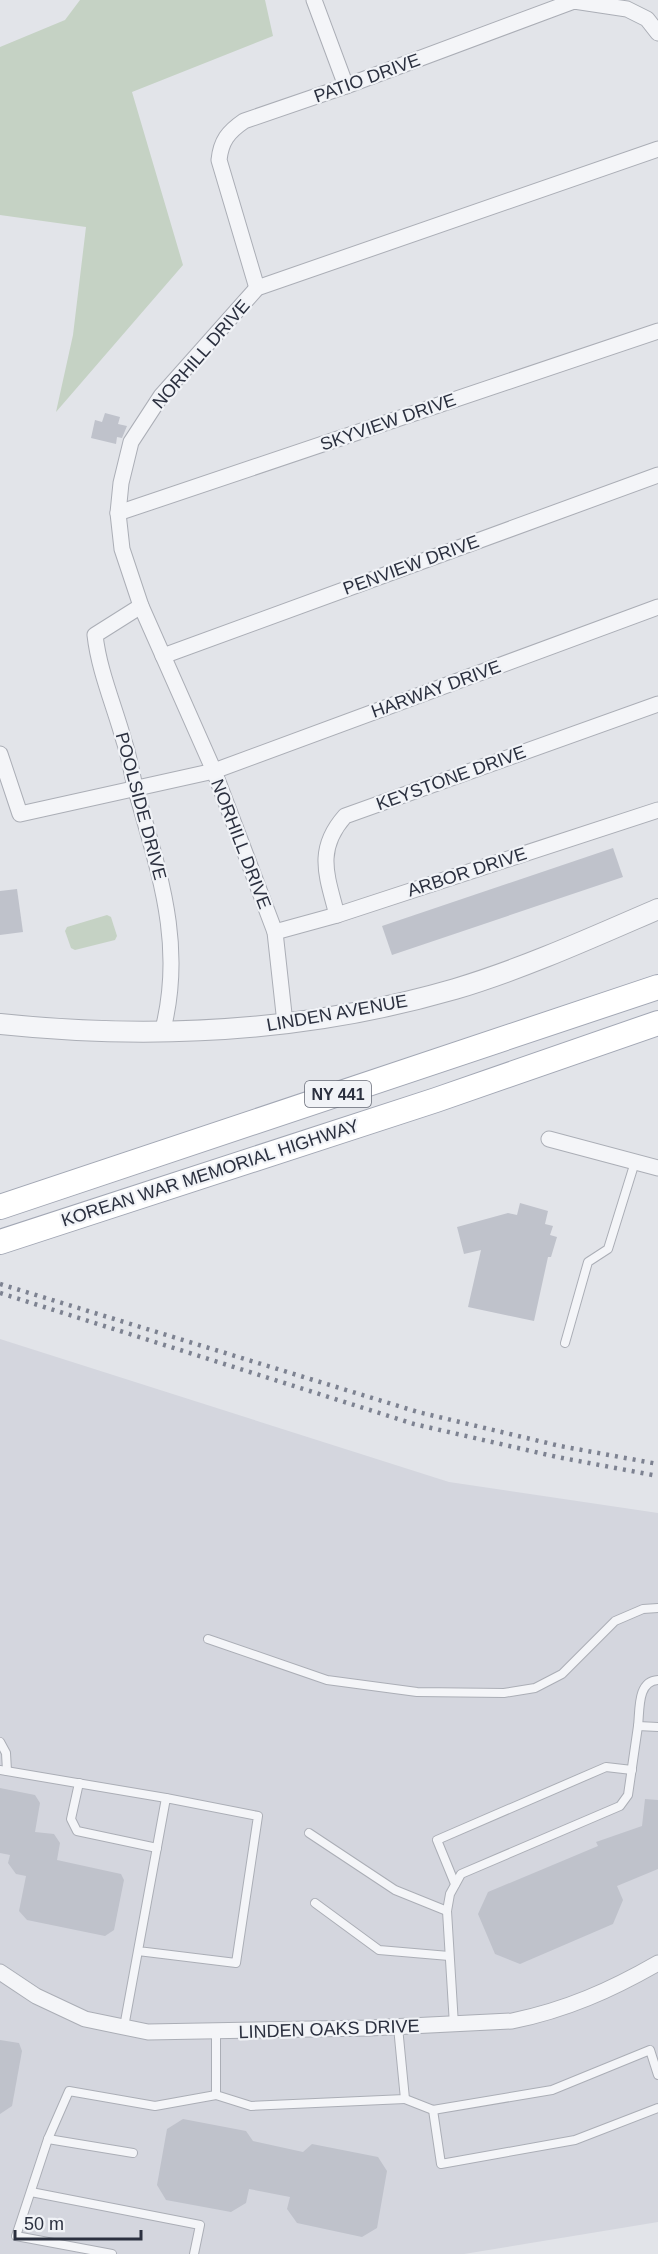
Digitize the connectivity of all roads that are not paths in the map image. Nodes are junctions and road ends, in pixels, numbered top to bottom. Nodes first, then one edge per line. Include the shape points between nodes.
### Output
1 (314, 0) edge
2 (658, 33) edge
3 (346, 86) junction
4 (658, 149) edge
5 (257, 288) junction
6 (658, 331) edge
7 (658, 475) edge
8 (118, 513) junction
9 (141, 606) junction
10 (658, 607) edge
11 (163, 656) junction
12 (658, 704) edge
13 (0, 754) edge
14 (214, 771) junction
15 (136, 791) junction
16 (658, 810) edge
17 (658, 909) edge
18 (337, 915) junction
19 (275, 932) junction
20 (658, 987) edge
21 (285, 1023) junction
22 (658, 1023) edge
23 (0, 1024) edge
24 (162, 1033) junction
25 (549, 1139) dead end
26 (634, 1162) junction
27 (658, 1168) edge
28 (9, 1204) edge
29 (0, 1242) edge
30 (565, 1343) dead end
31 (658, 1608) edge
32 (208, 1639) dead end
33 (658, 1680) edge
34 (638, 1726) junction
35 (658, 1727) edge
36 (0, 1742) edge
37 (4, 1770) edge
38 (632, 1770) junction
39 (79, 1783) junction
40 (166, 1798) junction
41 (309, 1833) dead end
42 (157, 1848) junction
43 (455, 1884) junction
44 (315, 1903) dead end
45 (447, 1911) junction
46 (138, 1951) junction
47 (448, 1956) junction
48 (658, 1963) edge
49 (0, 1972) edge
50 (454, 2025) junction
51 (124, 2027) junction
52 (398, 2027) junction
53 (216, 2032) junction
54 (658, 2075) edge
55 (216, 2095) junction
56 (405, 2099) junction
57 (658, 2108) edge
58 (434, 2110) junction
59 (48, 2139) junction
60 (133, 2154) dead end
61 (31, 2192) junction
62 (112, 2254) edge
63 (194, 2254) edge

1 - 3 street
2 - 3 street, PATIO DRIVE via 646,19 627,9 574,1
3 - 5 street, PATIO DRIVE via 244,121 230,131 221,145 219,160
4 - 5 street, NORHILL DRIVE
5 - 8 street, NORHILL DRIVE via 161,396 131,442
6 - 8 street, SKYVIEW DRIVE
7 - 11 street, PENVIEW DRIVE
8 - 9 street, NORHILL DRIVE via 122,549
9 - 11 street, NORHILL DRIVE
9 - 15 street, POOLSIDE DRIVE via 95,635
10 - 14 street, HARWAY DRIVE
11 - 14 street, NORHILL DRIVE
12 - 18 street, KEYSTONE DRIVE via 345,816 332,830 324,864
13 - 15 street, HARWAY DRIVE via 20,814
14 - 15 street, HARWAY DRIVE
14 - 19 street, NORHILL DRIVE
15 - 24 street, POOLSIDE DRIVE via 167,903 173,945 169,1008
16 - 18 street, ARBOR DRIVE
17 - 21 street, LINDEN AVENUE via 571,947 455,989 362,1011
18 - 19 street, ARBOR DRIVE
19 - 21 street, NORHILL DRIVE
20 - 28 main road, KOREAN WAR MEMORIAL HIGHWAY / NY 441
21 - 24 street, LINDEN AVENUE
22 - 29 main road, KOREAN WAR MEMORIAL HIGHWAY / NY 441
23 - 24 street, LINDEN AVENUE
25 - 26 street
26 - 27 street
26 - 30 lane via 608,1249 588,1262
31 - 32 lane via 644,1609 615,1621 562,1674 535,1688 504,1693 417,1692 327,1680
33 - 34 lane via 644,1688
34 - 35 lane
34 - 38 lane
36 - 37 lane via 6,1753
37 - 39 lane
38 - 43 lane via 628,1795 620,1806 483,1862 461,1874
38 - 43 lane via 606,1767 437,1840
39 - 40 lane
39 - 42 lane via 71,1819 77,1832
40 - 42 lane
40 - 46 lane via 258,1816 236,1963
41 - 45 lane via 395,1890
42 - 46 lane
43 - 45 lane
44 - 47 lane via 379,1950
45 - 47 lane
46 - 51 lane
47 - 50 lane
48 - 50 street, LINDEN OAKS DRIVE via 615,1988 554,2013
49 - 51 street, LINDEN OAKS DRIVE via 36,1996 85,2019
50 - 52 street, LINDEN OAKS DRIVE
51 - 53 street, LINDEN OAKS DRIVE via 148,2032
52 - 53 street, LINDEN OAKS DRIVE
52 - 56 lane
53 - 55 lane
54 - 58 lane via 650,2050 552,2090
55 - 56 lane via 251,2106
55 - 59 lane via 155,2106 69,2091
56 - 58 lane
57 - 58 lane via 575,2140 441,2164
59 - 60 lane
59 - 61 lane
61 - 62 lane via 16,2236
61 - 63 lane via 200,2224

